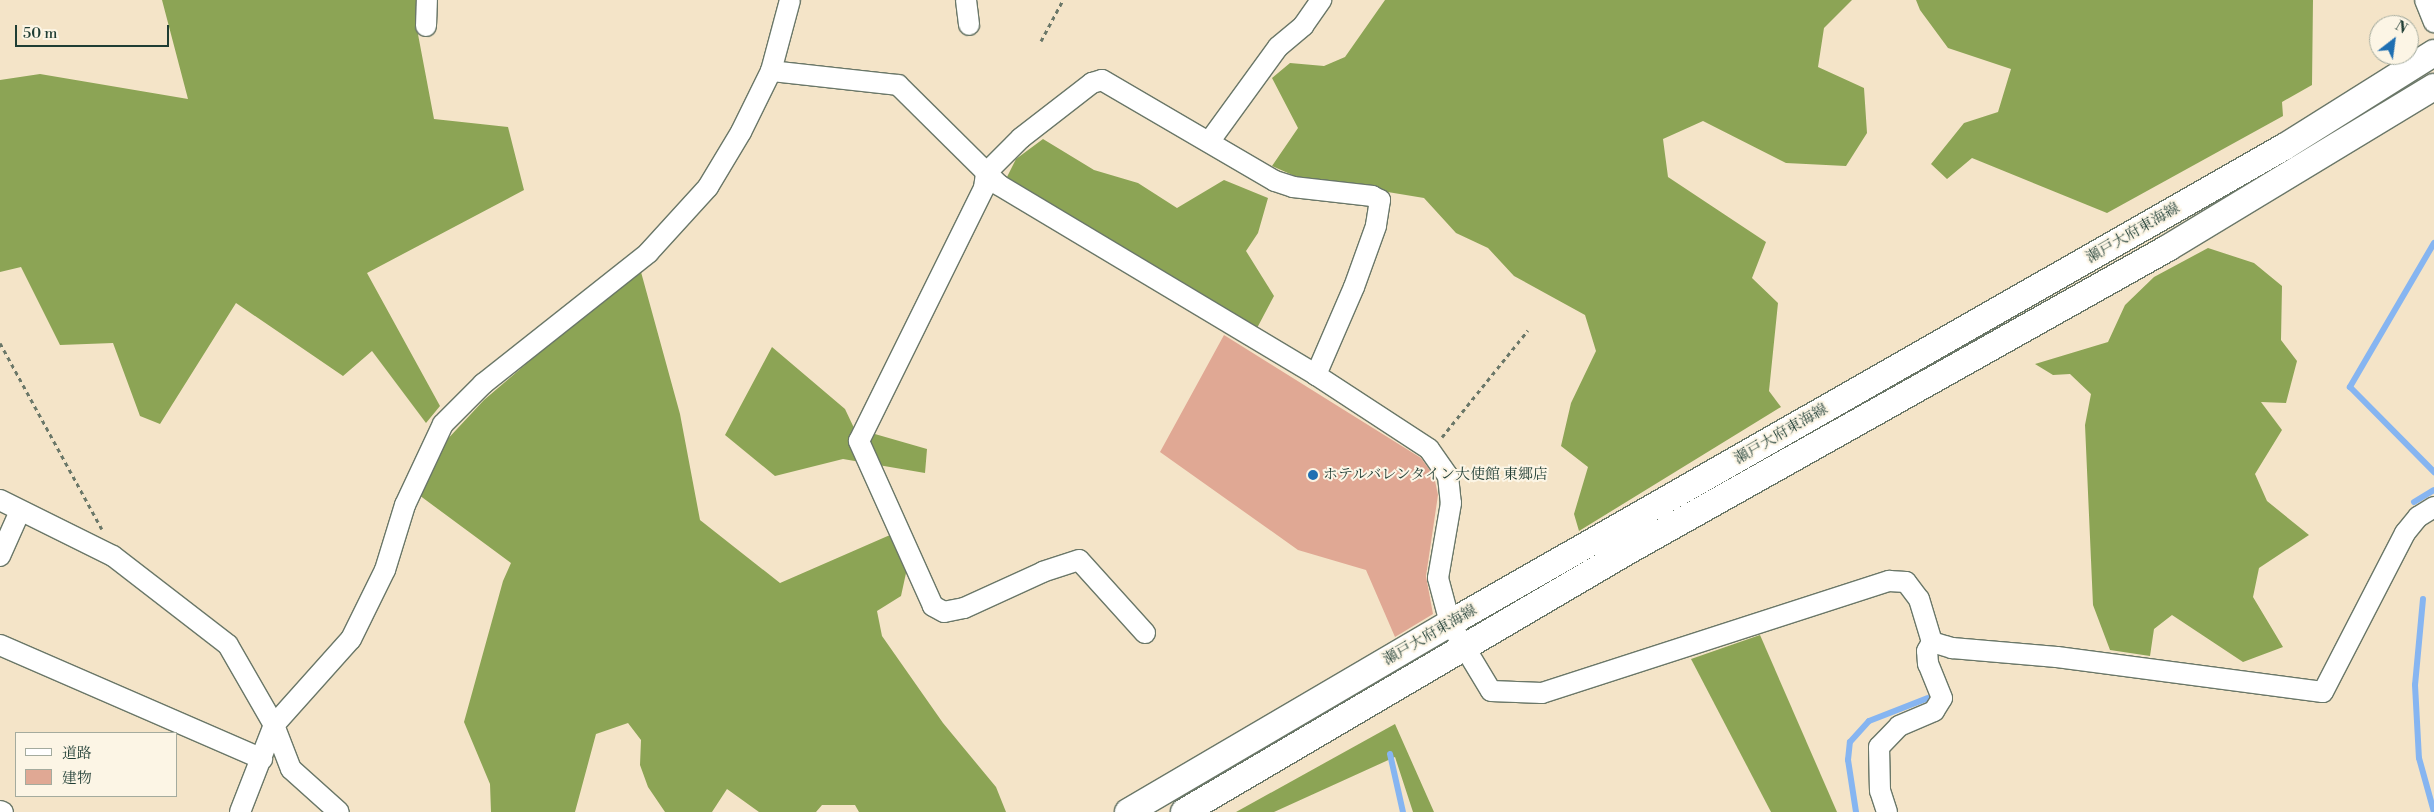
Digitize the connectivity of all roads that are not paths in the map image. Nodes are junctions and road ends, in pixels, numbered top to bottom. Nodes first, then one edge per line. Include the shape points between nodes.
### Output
1 (427, 0) edge
2 (790, 0) edge
3 (966, 0) edge
4 (1321, 0) edge
5 (2425, 0) edge
6 (2434, 22) edge
7 (969, 25) dead end
8 (426, 26) dead end
9 (2434, 53) edge
10 (770, 71) junction
11 (2434, 87) edge
12 (1209, 142) junction
13 (986, 173) junction
14 (1316, 375) junction
15 (0, 500) edge
16 (2434, 507) edge
17 (20, 511) junction
18 (0, 556) edge
19 (1450, 623) junction
20 (1145, 633) dead end
21 (1932, 642) junction
22 (0, 645) edge
23 (1462, 646) junction
24 (274, 725) junction
25 (262, 759) junction
26 (240, 812) edge
27 (339, 812) edge
28 (1128, 812) edge
29 (1184, 812) edge
30 (1887, 812) edge

1 - 8 street
2 - 10 street
3 - 7 street
4 - 12 street via 1303,26 1278,47
5 - 6 street
9 - 19 main road, 瀬戸大府東海線 via 2284,147
10 - 13 street via 898,85
10 - 24 street via 741,132 708,187 648,253 482,384 443,424 405,505 385,570 351,639
11 - 23 main road, 瀬戸大府東海線 via 2168,248
12 - 13 street via 1102,80 1092,84 1021,138
12 - 14 street via 1284,184 1380,200 1376,226 1354,287
13 - 14 street via 999,185
13 - 20 street via 984,188 859,441 933,606 944,612 964,608 1043,572 1079,560
14 - 19 street via 1381,415 1430,451 1448,476 1451,503 1438,578
15 - 17 street
16 - 21 street via 2418,517 2405,533 2323,692 2057,657 1952,648
17 - 18 street
17 - 24 street via 113,556 228,645
19 - 23 street
19 - 28 main road, 瀬戸大府東海線
21 - 23 street via 1919,599 1906,582 1889,581 1542,693 1491,691
21 - 30 street via 1927,651 1928,664 1942,698 1934,711 1899,726 1879,747 1880,791
22 - 25 street
23 - 29 main road, 瀬戸大府東海線
24 - 25 street
24 - 27 street via 291,769
25 - 26 street

